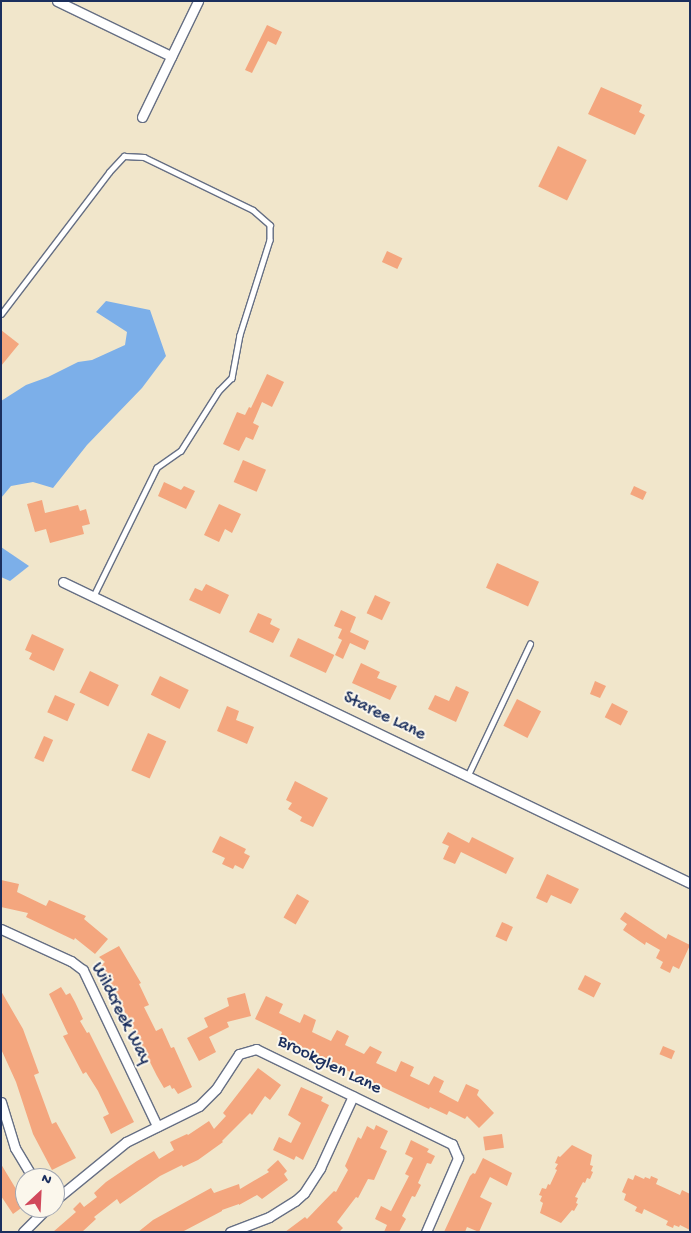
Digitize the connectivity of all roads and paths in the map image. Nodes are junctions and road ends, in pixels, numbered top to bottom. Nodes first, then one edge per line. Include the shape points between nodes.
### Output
1 (198, 1) edge
2 (62, 2) edge
3 (171, 56) junction
4 (142, 116) dead end
5 (1, 314) edge
6 (64, 582) dead end
7 (94, 596) junction
8 (530, 644) dead end
9 (468, 775) junction
10 (690, 883) edge
11 (1, 928) edge
12 (353, 1096) junction
13 (1, 1102) edge
14 (157, 1126) junction
15 (27, 1168) edge
16 (65, 1192) edge
17 (37, 1218) edge
18 (24, 1232) edge
19 (230, 1232) edge
20 (426, 1232) edge

1 - 3 street
2 - 3 street
3 - 4 street
5 - 7 lane via 124,156 144,157 253,210 270,226 270,240 240,335 232,378 219,391 181,451 157,468
6 - 7 street, Staree Lane
7 - 9 street, Staree Lane
8 - 9 lane
9 - 10 street, Staree Lane
11 - 14 street, Wildcreek Way via 71,961 83,970
12 - 14 street, Brookglen Lane via 261,1050 251,1049 239,1054 216,1089 199,1106
12 - 19 street via 320,1168 304,1193 269,1217
12 - 20 street, Brookglen Lane via 448,1141 456,1148 458,1158
13 - 15 street via 15,1148
14 - 16 street, Brookglen Lane via 126,1142
17 - 18 street

